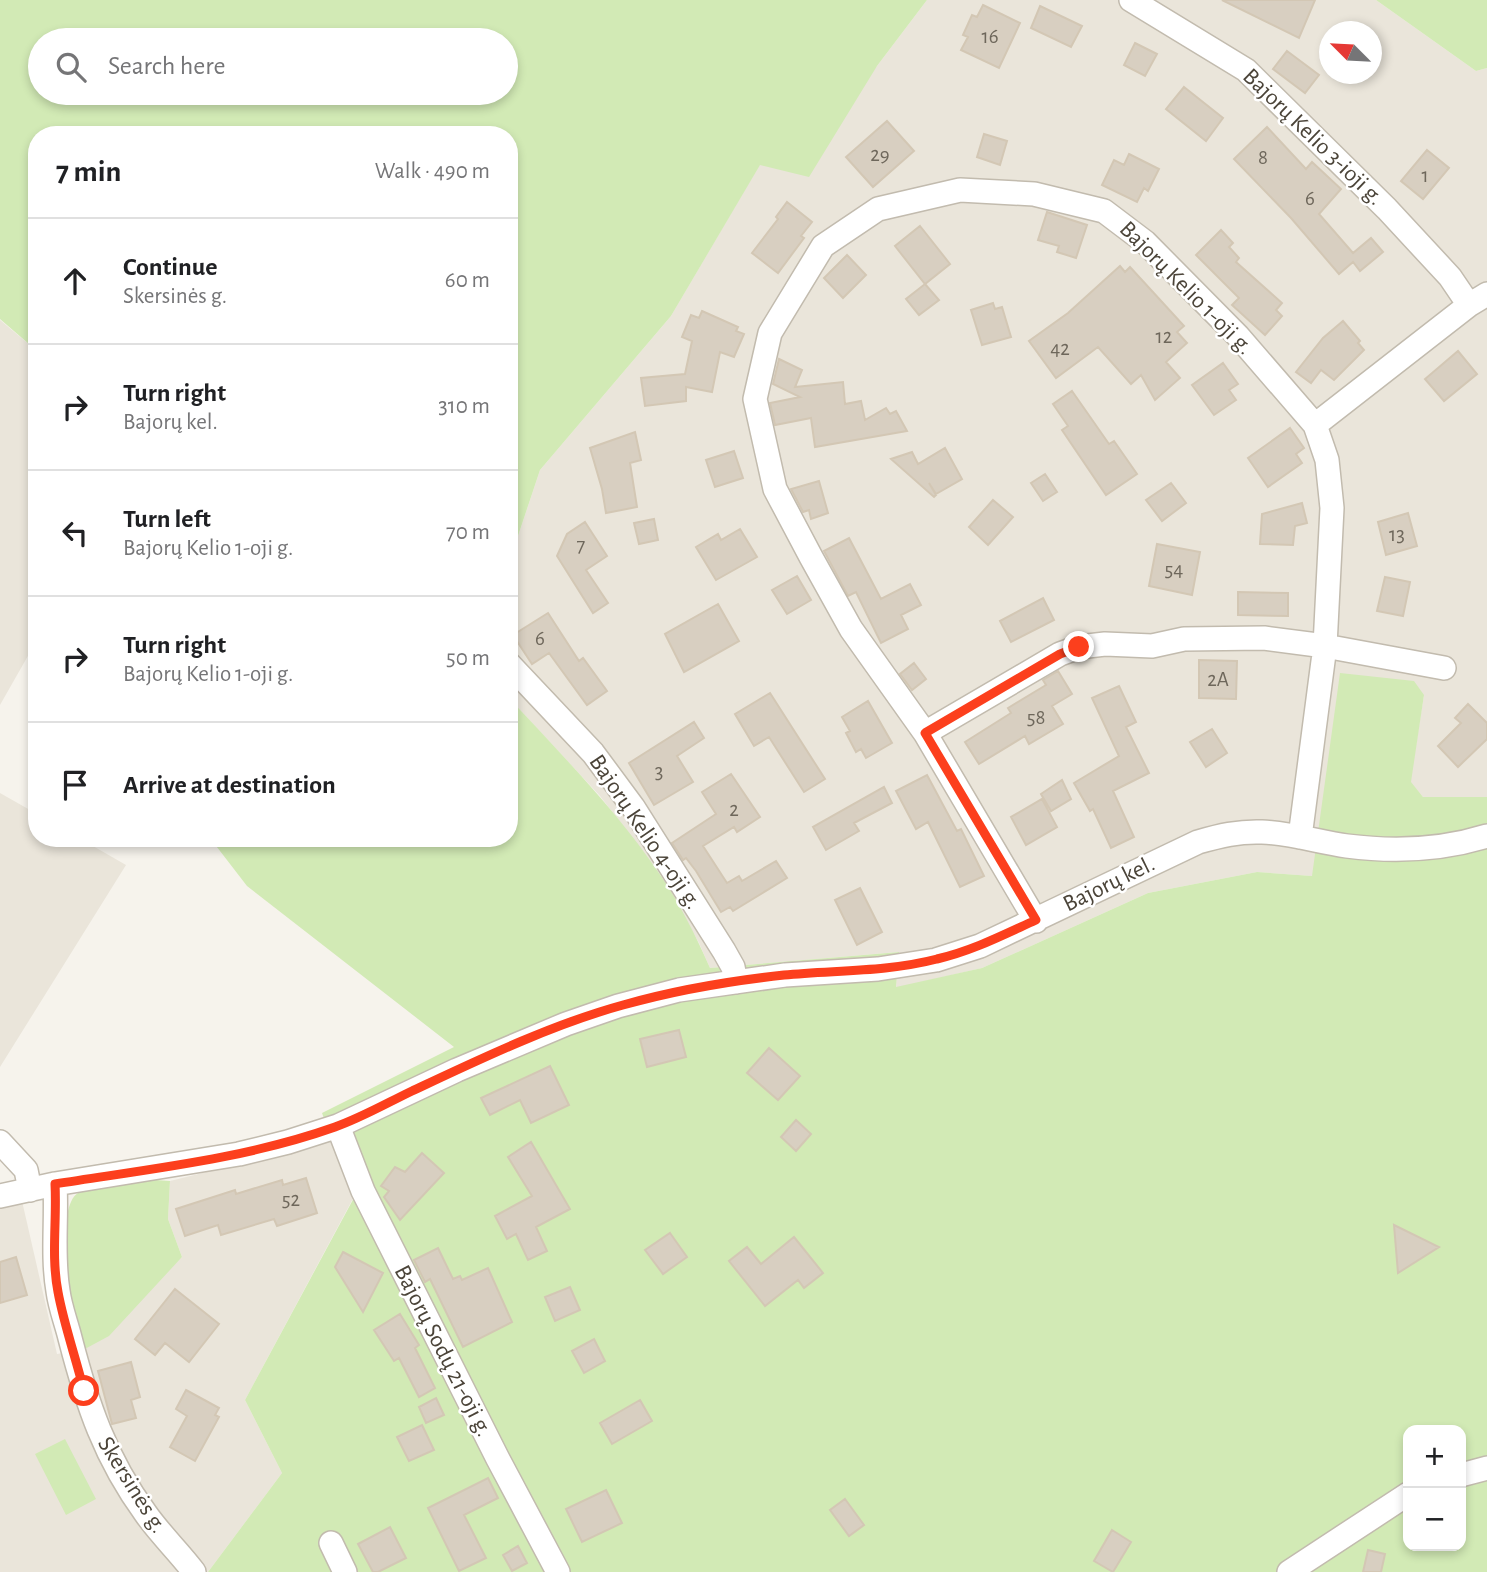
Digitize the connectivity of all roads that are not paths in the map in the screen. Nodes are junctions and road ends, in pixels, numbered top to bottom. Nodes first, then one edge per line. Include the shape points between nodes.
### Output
1 (1131, 0) edge
2 (1478, 299) edge
3 (1315, 425) junction
4 (1325, 646) junction
5 (1444, 668) dead end
6 (518, 674) edge
7 (925, 733) junction
8 (1487, 836) edge
9 (1300, 838) junction
10 (1036, 920) junction
11 (736, 982) junction
12 (338, 1126) junction
13 (0, 1142) edge
14 (55, 1184) junction
15 (30, 1189) junction
16 (0, 1196) edge
17 (1487, 1468) edge
18 (1466, 1474) edge
19 (1403, 1497) edge
20 (331, 1543) dead end
21 (194, 1572) edge
22 (345, 1572) edge
23 (558, 1572) edge
24 (1289, 1572) edge

1 - 2 street, Bajorų Kelio 3-ioji g. via 1246,70 1450,277
2 - 3 street
3 - 4 street, Bajorų Kelio 1-oji g. via 1327,460 1332,508
3 - 7 street, Bajorų Kelio 1-oji g. via 1146,242 1104,211 1034,194 960,190 878,209 823,246 770,333 755,400 775,489 850,629
4 - 5 street
4 - 7 street via 1264,638 1079,647
4 - 9 street, Bajorų Kelio 1-oji g.
6 - 11 street, Bajorų Kelio 4-oji g. via 593,753 633,807 724,951
7 - 10 street, Bajorų Kelio 1-oji g.
8 - 9 street, Bajorų kel. via 1427,848 1386,849
9 - 10 street, Bajorų kel. via 1230,833 1198,842
10 - 11 street, Bajorų kel. via 936,960
11 - 12 street, Bajorų kel. via 679,990 566,1024
12 - 14 street, Bajorų kel. via 239,1154
12 - 23 street, Bajorų Sodų 21-oji g. via 363,1191
13 - 15 street via 26,1170
14 - 15 street, Bajorų kel.
14 - 21 street, Skersinės g. via 58,1291 93,1417 145,1513
15 - 16 street, Bajorų kel.
17 - 18 street
19 - 24 street
20 - 22 street

